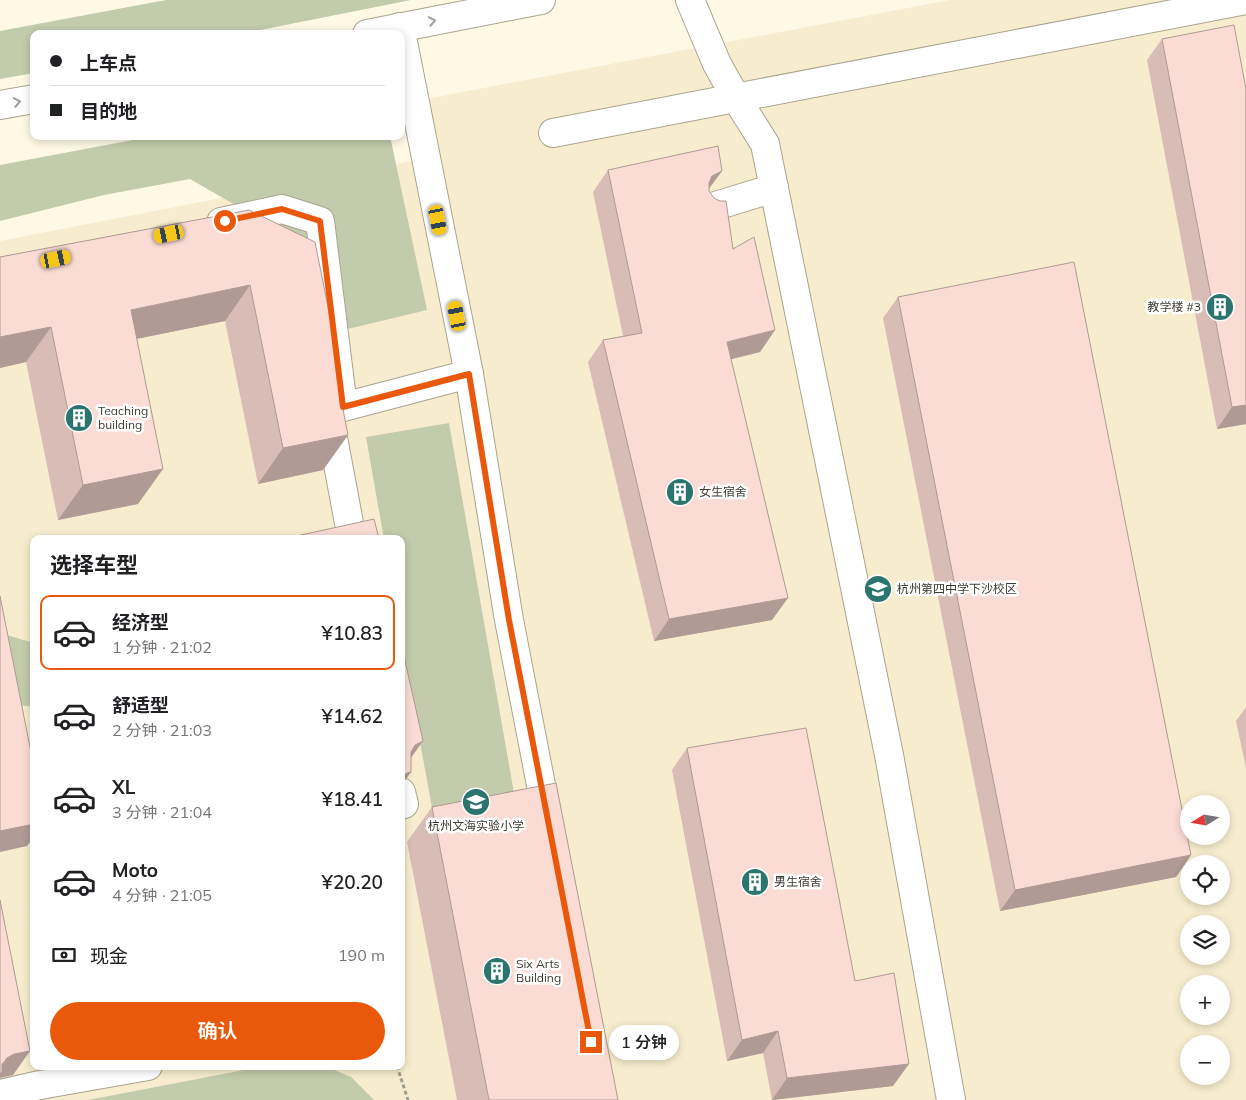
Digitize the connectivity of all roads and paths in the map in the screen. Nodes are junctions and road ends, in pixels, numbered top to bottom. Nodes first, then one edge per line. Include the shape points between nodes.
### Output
1 (541, 0) edge
2 (690, 0) edge
3 (1246, 0) edge
4 (400, 27) junction
5 (386, 30) edge
6 (401, 30) edge
7 (405, 52) edge
8 (736, 98) junction
9 (30, 100) edge
10 (0, 105) edge
11 (552, 133) dead end
12 (774, 188) junction
13 (709, 208) edge
14 (194, 228) edge
15 (469, 374) junction
16 (343, 407) junction
17 (351, 535) edge
18 (553, 846) edge
19 (125, 1070) edge
20 (398, 1070) edge
21 (0, 1094) edge
22 (408, 1100) edge
23 (952, 1100) edge

4 -> 1 street
2 - 8 street via 717,64
3 - 8 street
4 - 5 street
4 - 6 street
7 - 15 street
8 - 11 street
8 - 12 street via 765,144
10 -> 9 street
12 - 13 street
12 - 23 street via 888,755
14 - 16 street via 282,209 320,221
15 - 16 street
15 - 18 street via 509,620
16 - 17 street via 328,411
19 - 21 street
20 - 22 path

